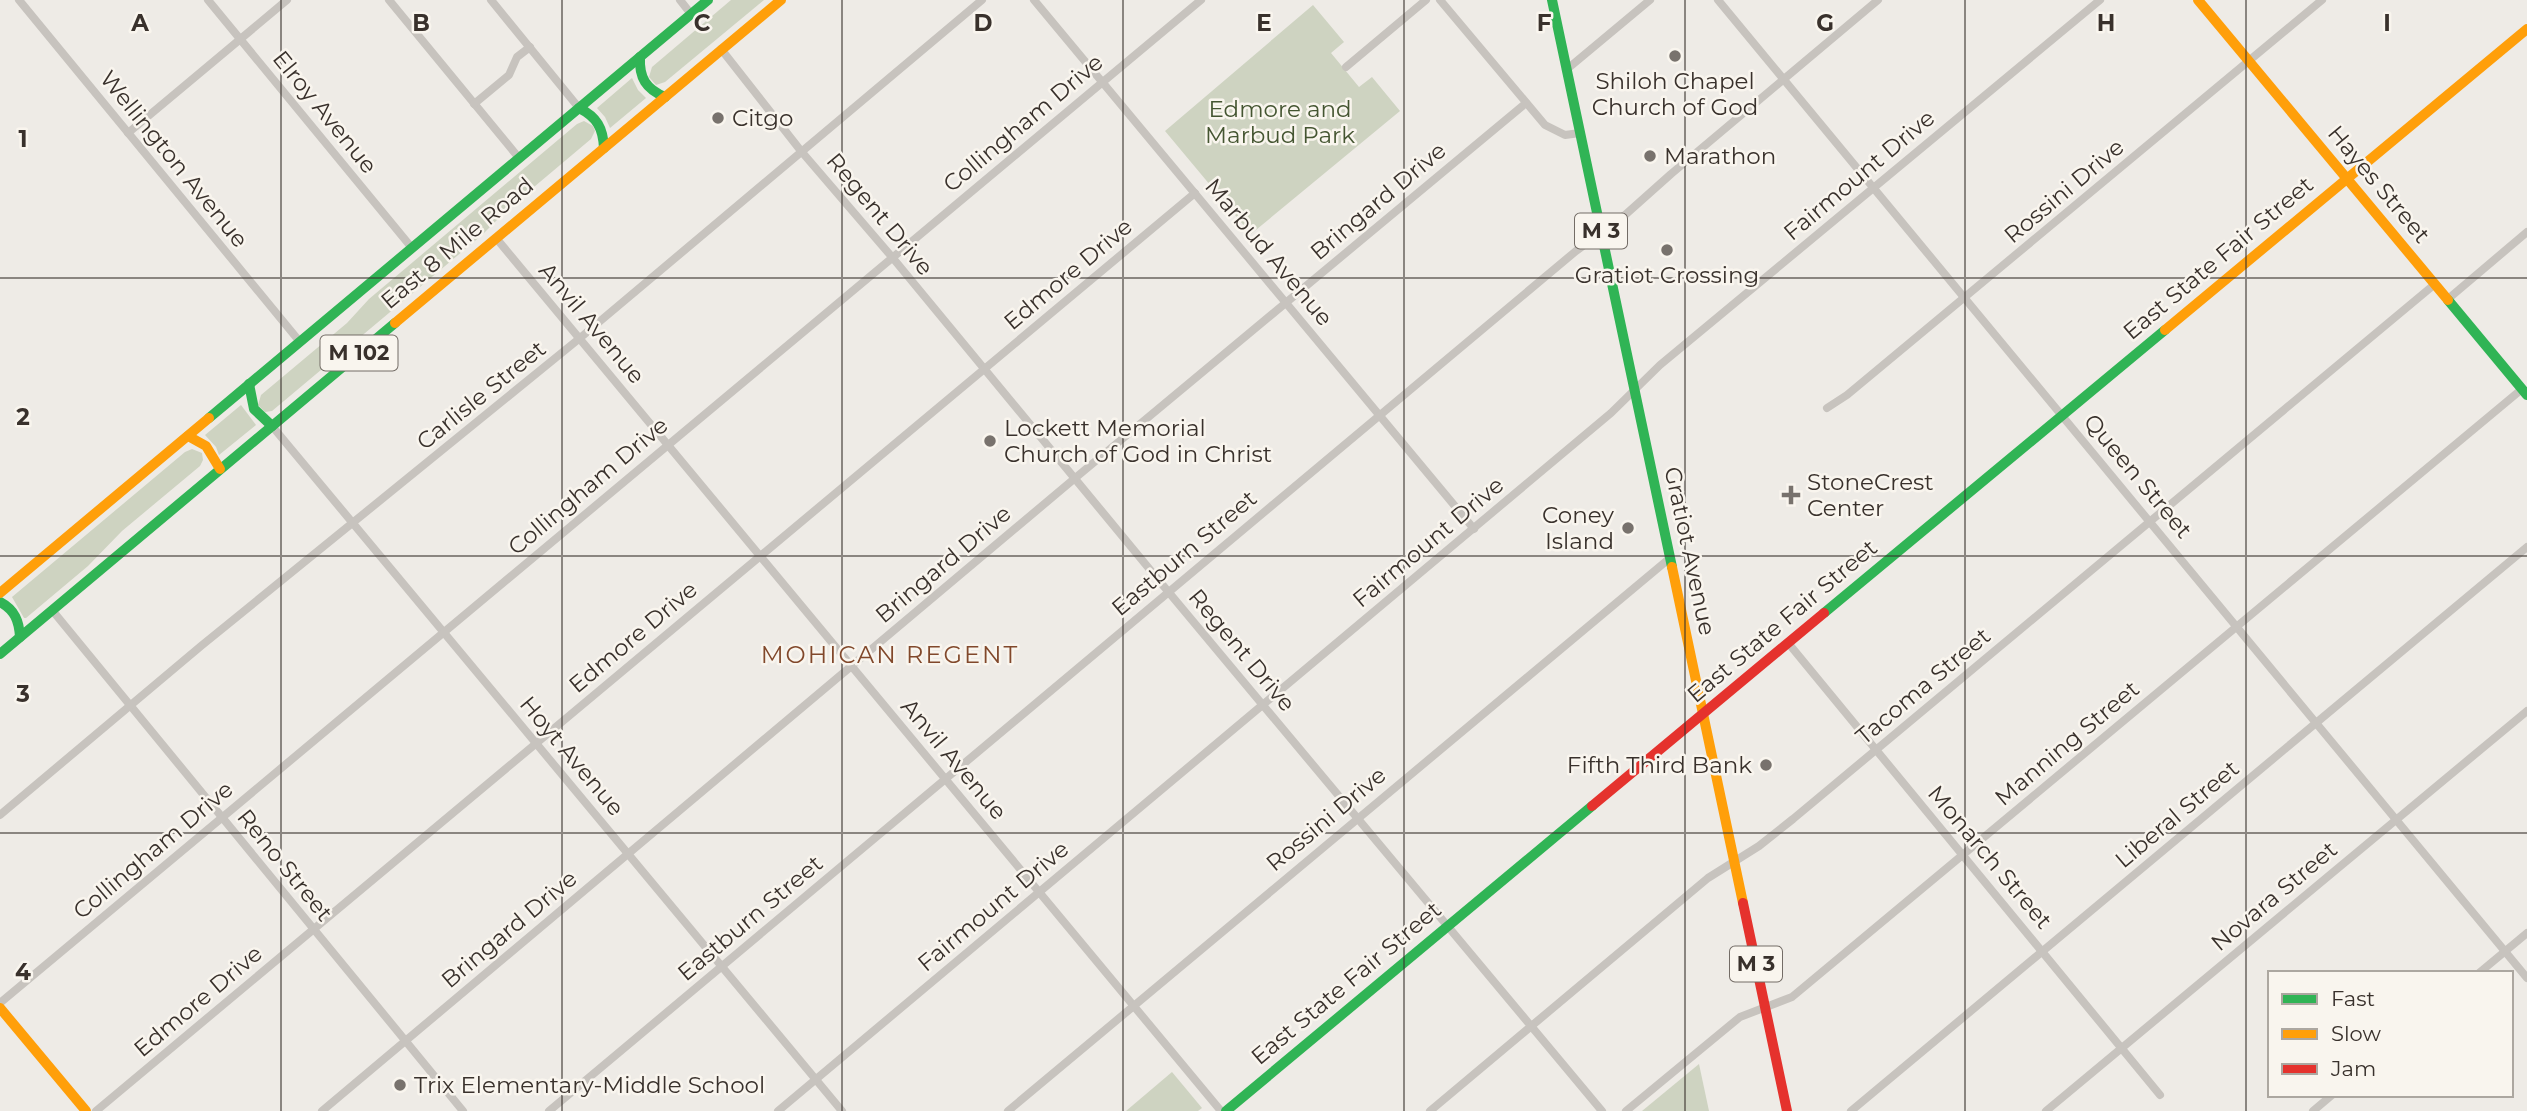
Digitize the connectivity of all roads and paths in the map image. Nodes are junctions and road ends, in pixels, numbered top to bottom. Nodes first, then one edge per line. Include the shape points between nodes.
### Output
1 (19, 0) edge
2 (208, 0) edge
3 (287, 0) edge
4 (388, 0) edge
5 (491, 0) edge
6 (680, 0) edge
7 (708, 0) edge
8 (781, 0) edge
9 (982, 0) edge
10 (1034, 0) edge
11 (1201, 0) edge
12 (1426, 0) edge
13 (1440, 0) edge
14 (1552, 0) edge
15 (1650, 0) edge
16 (1718, 0) edge
17 (1878, 0) edge
18 (2100, 0) edge
19 (2198, 0) edge
20 (2322, 0) edge
21 (691, 14) junction
22 (2527, 29) edge
23 (240, 39) junction
24 (530, 47) junction
25 (721, 50) junction
26 (640, 57) junction
27 (2249, 61) junction
28 (1346, 67) dead end
29 (1566, 70) junction
30 (1783, 79) junction
31 (1103, 82) junction
32 (664, 97) junction
33 (1526, 103) junction
34 (474, 104) junction
35 (579, 107) junction
36 (128, 133) junction
37 (1580, 133) junction
38 (604, 148) junction
39 (802, 151) junction
40 (519, 158) junction
41 (2347, 178) junction
42 (1874, 188) junction
43 (1195, 194) junction
44 (2527, 232) edge
45 (1602, 233) junction
46 (496, 238) junction
47 (412, 248) junction
48 (892, 257) junction
49 (2435, 284) junction
50 (1965, 298) junction
51 (2448, 299) junction
52 (1286, 303) junction
53 (580, 338) junction
54 (300, 342) junction
55 (983, 370) junction
56 (249, 384) junction
57 (1635, 391) junction
58 (2525, 392) edge
59 (1827, 408) dead end
60 (2063, 415) junction
61 (1380, 416) junction
62 (272, 426) junction
63 (188, 436) junction
64 (668, 445) junction
65 (220, 469) junction
66 (1074, 479) junction
67 (2150, 521) junction
68 (353, 524) junction
69 (1474, 529) junction
70 (2527, 547) edge
71 (760, 556) junction
72 (1670, 558) junction
73 (1168, 592) junction
74 (0, 593) edge
75 (0, 601) edge
76 (52, 610) junction
77 (2237, 626) junction
78 (443, 632) junction
79 (20, 637) junction
80 (1789, 644) junction
81 (0, 654) edge
82 (852, 666) junction
83 (1262, 705) junction
84 (129, 707) junction
85 (2527, 711) edge
86 (1703, 714) junction
87 (2317, 723) junction
88 (536, 743) junction
89 (1876, 750) junction
90 (946, 779) junction
91 (0, 815) edge
92 (1358, 817) junction
93 (221, 818) junction
94 (2396, 820) junction
95 (628, 855) junction
96 (1963, 855) junction
97 (1734, 863) junction
98 (1039, 892) junction
99 (1448, 924) junction
100 (313, 929) junction
101 (2527, 933) edge
102 (2043, 951) junction
103 (2505, 952) junction
104 (721, 966) junction
105 (2482, 971) edge
106 (2527, 978) edge
107 (0, 1005) edge
108 (1134, 1006) junction
109 (1765, 1007) junction
110 (1532, 1026) junction
111 (405, 1042) junction
112 (2122, 1048) junction
113 (815, 1079) junction
114 (2160, 1095) dead end
115 (2330, 1097) edge
116 (86, 1111) edge
117 (96, 1111) edge
118 (322, 1111) edge
119 (463, 1111) edge
120 (549, 1111) edge
121 (778, 1111) edge
122 (842, 1111) edge
123 (1008, 1111) edge
124 (1224, 1111) edge
125 (1430, 1111) edge
126 (1602, 1111) edge
127 (1626, 1111) edge
128 (1787, 1111) edge
129 (1851, 1111) edge
130 (2046, 1111) edge
131 (2313, 1111) edge

1 - 36 street, Wellington Avenue
2 - 23 street, Elroy Avenue
3 - 23 street
4 - 34 street
5 - 24 street
6 - 21 street
7 - 21 main road, East 8 Mile Road / M 102
8 - 25 main road, East 8 Mile Road / M 102
9 - 39 street, Carlisle Street
10 - 31 street, Marbud Avenue
11 - 31 street, Collingham Drive
12 - 28 street
13 - 33 street
14 - 29 main road, Gratiot Avenue / M 3
15 - 29 street
16 - 30 street, Queen Street
17 - 30 street, Eastburn Street
18 - 42 street, Fairmount Drive
19 - 27 main road, Hayes Street
20 - 27 street, Rossini Drive
21 - 26 main road, East 8 Mile Road / M 102
22 - 41 main road, East State Fair Street
23 - 36 street
23 - 47 street, Elroy Avenue
24 - 34 street via 517,57 509,75
24 - 35 street
25 - 32 main road, East 8 Mile Road / M 102
25 - 39 street, Regent Drive
26 - 32 main road via 643,83
26 - 35 main road, East 8 Mile Road / M 102
27 - 41 main road, Hayes Street
27 - 50 street, Rossini Drive
29 - 37 main road, Gratiot Avenue / M 3
30 - 42 street, Queen Street
30 - 45 street, Eastburn Street
31 - 43 street, Marbud Avenue
31 - 48 street, Collingham Drive
32 - 38 main road, East 8 Mile Road / M 102
33 - 37 street via 1555,132
33 - 52 street, Bringard Drive
34 - 40 street
35 - 38 main road via 601,124
35 - 40 main road, East 8 Mile Road / M 102
36 - 54 street, Wellington Avenue
37 - 45 main road, Gratiot Avenue / M 3
38 - 46 main road, East 8 Mile Road / M 102
39 - 48 street, Regent Drive
39 - 53 street, Carlisle Street
40 - 47 main road, East 8 Mile Road / M 102
41 - 49 main road, Hayes Street
41 - 60 main road, East State Fair Street
42 - 50 street, Queen Street
42 - 57 street, Fairmount Drive via 1660,365
43 - 52 street, Marbud Avenue
43 - 55 street, Edmore Drive
44 - 51 street
45 - 57 main road, Gratiot Avenue / M 3
45 - 61 street, Eastburn Street
46 - 53 street, Anvil Avenue
46 - 62 main road, East 8 Mile Road / M 102
47 - 54 main road, East 8 Mile Road / M 102
48 - 55 street, Regent Drive
48 - 64 street, Collingham Drive
49 - 51 main road, Hayes Street
49 - 67 street, Tacoma Street
50 - 59 street, Rossini Drive
50 - 60 street, Queen Street
51 - 58 main road, Hayes Street
52 - 61 street, Marbud Avenue
52 - 66 street, Bringard Drive
53 - 64 street, Anvil Avenue
53 - 68 street, Carlisle Street
54 - 56 main road, East 8 Mile Road / M 102
55 - 66 street, Regent Drive
55 - 71 street, Edmore Drive
56 - 62 main road via 253,409
56 - 63 main road, East 8 Mile Road / M 102
57 - 69 street, Fairmount Drive
57 - 72 main road, Gratiot Avenue / M 3
58 - 77 street, Manning Street
60 - 67 street, Queen Street
60 - 80 main road, East State Fair Street
61 - 69 street, Marbud Avenue
61 - 73 street, Eastburn Street
62 - 65 main road, East 8 Mile Road / M 102
62 - 68 street, Hoyt Avenue
63 - 65 main road via 206,446
63 - 74 main road, East 8 Mile Road / M 102
64 - 71 street, Anvil Avenue
64 - 78 street, Collingham Drive
65 - 76 main road, East 8 Mile Road / M 102
66 - 73 street, Regent Drive
66 - 82 street, Bringard Drive
67 - 77 street, Queen Street
67 - 89 street, Tacoma Street
68 - 78 street, Hoyt Avenue
68 - 84 street, Carlisle Street
69 - 83 street, Fairmount Drive
70 - 87 street, Liberal Street
71 - 82 street, Anvil Avenue
71 - 88 street, Edmore Drive
72 - 86 main road, Gratiot Avenue / M 3
72 - 92 street, Rossini Drive
73 - 83 street, Regent Drive
73 - 90 street, Eastburn Street
75 - 79 main road via 14,613
76 - 79 main road, East 8 Mile Road / M 102
76 - 84 street, Reno Street
77 - 87 street, Queen Street
77 - 96 street, Manning Street
78 - 88 street, Hoyt Avenue
78 - 93 street, Collingham Drive
79 - 81 main road, East 8 Mile Road / M 102
80 - 86 main road, East State Fair Street
80 - 89 street, Monarch Street
82 - 90 street, Anvil Avenue
82 - 95 street, Bringard Drive
83 - 92 street, Regent Drive
83 - 98 street, Fairmount Drive
84 - 91 street, Carlisle Street
84 - 93 street, Reno Street
85 - 94 street, Novara Street
86 - 97 main road, Gratiot Avenue / M 3
86 - 99 main road, East State Fair Street
87 - 94 street, Queen Street
87 - 102 street, Liberal Street
88 - 95 street, Hoyt Avenue
88 - 100 street, Edmore Drive
89 - 96 street, Monarch Street
89 - 97 street, Tacoma Street
90 - 98 street, Anvil Avenue
90 - 104 street, Eastburn Street
92 - 99 street, Regent Drive
92 - 108 street, Rossini Drive
93 - 100 street, Reno Street
93 - 107 street, Collingham Drive
94 - 103 street, Queen Street
94 - 112 street, Novara Street
95 - 104 street, Hoyt Avenue
95 - 111 street, Bringard Drive
96 - 102 street, Monarch Street
96 - 109 street, Manning Street via 1792,997
97 - 109 main road, Gratiot Avenue / M 3
97 - 110 street, Tacoma Street via 1708,878
98 - 108 street, Anvil Avenue
98 - 113 street, Fairmount Drive
99 - 110 street, Regent Drive
99 - 124 main road, East State Fair Street
100 - 111 street, Reno Street
100 - 117 street, Edmore Drive
101 - 103 street
102 - 112 street, Monarch Street
102 - 129 street, Liberal Street
103 - 105 street
103 - 106 street, Queen Street
104 - 113 street, Hoyt Avenue
104 - 120 street, Eastburn Street
107 - 116 main road
108 - 123 street, Rossini Drive
108 - 124 street, Anvil Avenue
109 - 127 street, Manning Street via 1740,1017
109 - 128 main road, Gratiot Avenue / M 3
110 - 125 street, Tacoma Street
110 - 126 street, Regent Drive
111 - 118 street, Bringard Drive
111 - 119 street, Reno Street
112 - 114 street, Monarch Street
112 - 130 street, Novara Street
113 - 121 street, Fairmount Drive
113 - 122 street, Hoyt Avenue
115 - 131 street

